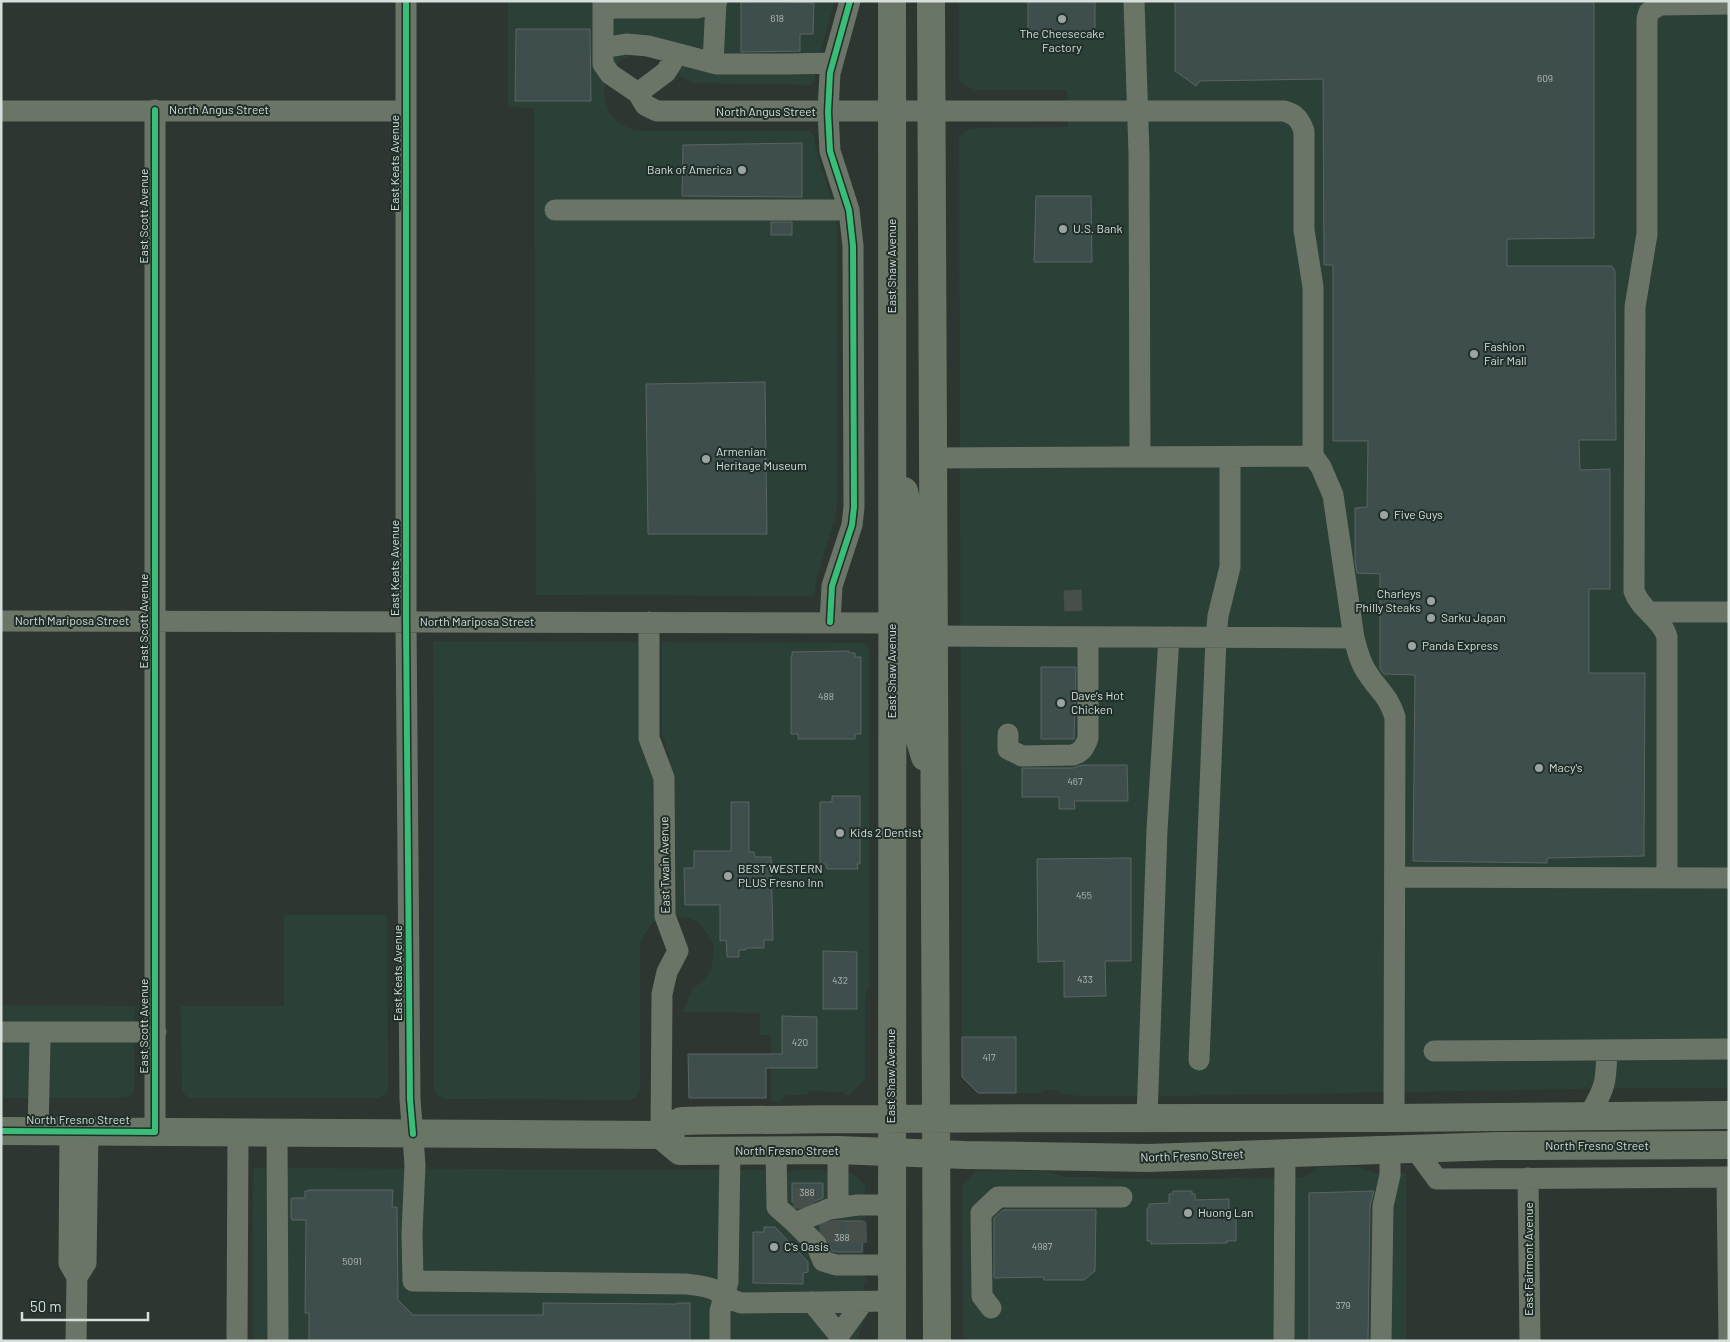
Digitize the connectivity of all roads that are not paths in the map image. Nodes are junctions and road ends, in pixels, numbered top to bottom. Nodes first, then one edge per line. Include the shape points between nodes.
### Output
1 (406, 1) edge
2 (850, 1) edge
3 (892, 1) edge
4 (931, 1) edge
5 (1134, 1) edge
6 (716, 2) edge
7 (1729, 4) edge
8 (603, 5) edge
9 (603, 48) junction
10 (677, 54) junction
11 (834, 62) junction
12 (713, 63) junction
13 (638, 93) junction
14 (155, 110) junction
15 (1, 111) edge
16 (406, 111) junction
17 (892, 111) junction
18 (931, 111) junction
19 (1138, 111) junction
20 (828, 112) junction
21 (555, 210) dead end
22 (850, 210) junction
23 (893, 443) junction
24 (1313, 456) junction
25 (1140, 457) junction
26 (1230, 457) junction
27 (932, 458) junction
28 (1649, 612) junction
29 (1729, 612) edge
30 (1, 621) edge
31 (155, 621) junction
32 (406, 622) junction
33 (649, 622) junction
34 (830, 622) junction
35 (893, 622) junction
36 (933, 636) junction
37 (1088, 637) junction
38 (1169, 637) junction
39 (1216, 638) junction
40 (1354, 638) junction
41 (1008, 734) dead end
42 (934, 788) junction
43 (1396, 877) junction
44 (1668, 877) junction
45 (1729, 878) edge
46 (1, 1032) edge
47 (43, 1032) junction
48 (156, 1032) junction
49 (1729, 1049) edge
50 (1607, 1050) junction
51 (1434, 1051) dead end
52 (1199, 1060) dead end
53 (1589, 1115) junction
54 (1729, 1115) edge
55 (891, 1118) junction
56 (937, 1118) junction
57 (1147, 1118) junction
58 (1394, 1118) junction
59 (1, 1131) edge
60 (38, 1131) junction
61 (79, 1131) junction
62 (155, 1132) junction
63 (238, 1132) junction
64 (277, 1132) junction
65 (413, 1134) junction
66 (661, 1135) junction
67 (1729, 1145) edge
68 (1402, 1149) junction
69 (776, 1150) junction
70 (838, 1150) junction
71 (730, 1151) junction
72 (892, 1153) junction
73 (1285, 1153) junction
74 (936, 1154) junction
75 (1728, 1177) edge
76 (1528, 1178) junction
77 (1122, 1196) dead end
78 (892, 1205) junction
79 (838, 1206) junction
80 (795, 1223) junction
81 (892, 1265) junction
82 (724, 1296) junction
83 (892, 1301) junction
84 (812, 1302) junction
85 (863, 1302) junction
86 (991, 1308) dead end
87 (839, 1338) edge
88 (76, 1341) edge
89 (237, 1341) edge
90 (278, 1341) edge
91 (720, 1341) edge
92 (892, 1341) edge
93 (937, 1341) edge
94 (1284, 1341) edge
95 (1381, 1341) edge
96 (1530, 1341) edge
97 (1729, 1341) edge

1 - 16 street, East Keats Avenue
2 - 11 street
3 - 17 main road, East Shaw Avenue
4 - 18 main road
5 - 19 street
6 - 8 street via 698,8
6 - 12 street
7 - 28 street via 1660,5 1649,12 1647,19 1647,234 1635,307 1634,591 1639,603
8 - 9 street, North Angus Street
9 - 10 street via 640,45
9 - 13 street, North Angus Street via 603,64 610,74
10 - 12 street
10 - 13 street via 666,72
11 - 12 street
11 - 20 street
13 - 20 street, North Angus Street via 645,105 657,111
14 - 15 street, North Angus Street
14 - 16 street, North Angus Street
14 - 31 street, East Scott Avenue
16 - 32 street, East Keats Avenue
17 - 18 street, North Angus Street
17 - 20 street, North Angus Street
17 - 23 main road, East Shaw Avenue
18 - 19 street, North Angus Street
18 - 27 main road
19 - 24 street, North Angus Street via 1284,112 1296,116 1301,123 1304,131 1304,230 1313,287
19 - 25 street
20 - 22 street via 830,151
21 - 22 street
22 - 34 street via 853,246 854,507 852,524 832,586
23 - 35 main road, East Shaw Avenue
23 - 36 main road via 912,528 913,608 921,628
24 - 26 street
24 - 40 street via 1332,495
25 - 26 street
25 - 27 street
26 - 39 street via 1230,566
27 - 36 main road
28 - 29 street
28 - 44 street via 1667,637
30 - 31 street, North Mariposa Street
31 - 32 street, North Mariposa Street
31 - 48 street, East Scott Avenue
32 - 33 street, North Mariposa Street
32 - 65 street, East Keats Avenue via 410,1099
33 - 34 street, North Mariposa Street
33 - 66 street, East Twain Avenue via 649,738 664,778 665,916 678,951 667,972 662,994
34 - 35 street, North Mariposa Street
35 - 42 main road via 909,630 913,640 914,721
35 - 55 main road, East Shaw Avenue
36 - 37 street
36 - 42 main road
37 - 38 street
37 - 41 street via 1086,747 1073,756 1022,756 1008,749
38 - 39 street
38 - 57 street via 1157,830
39 - 40 street
39 - 52 street
40 - 43 street via 1363,665 1389,701 1395,717
42 - 56 main road
43 - 44 street
43 - 58 street
44 - 45 street
46 - 47 street
47 - 48 street
47 - 60 street
48 - 62 street, East Scott Avenue
49 - 50 street
50 - 51 street
50 - 53 street via 1603,1092
53 - 54 main road
53 - 58 main road
55 - 56 main road
55 - 66 main road via 681,1121
55 - 72 main road, East Shaw Avenue
56 - 57 main road
56 - 74 main road
57 - 58 main road
58 - 73 main road via 1373,1132 1300,1137 1289,1145
59 - 60 main road, North Fresno Street
60 - 61 main road, North Fresno Street
61 - 62 main road, North Fresno Street
61 - 88 street via 86,1263 77,1277
62 - 63 main road, North Fresno Street
63 - 64 main road, North Fresno Street
63 - 89 street
64 - 65 main road, North Fresno Street
64 - 90 street
65 - 66 main road, North Fresno Street
65 - 82 street, East Keats Avenue via 416,1165 413,1281 686,1284 715,1290
66 - 71 main road, North Fresno Street via 680,1151
67 - 68 main road, North Fresno Street
68 - 73 main road, North Fresno Street
68 - 76 street via 1437,1179
68 - 95 street via 1390,1175 1382,1206
69 - 70 main road, North Fresno Street
69 - 71 main road, North Fresno Street
69 - 80 street via 785,1193 777,1207
70 - 72 main road, North Fresno Street
70 - 79 street
71 - 82 street via 728,1282
72 - 74 main road, North Fresno Street
72 - 78 main road, East Shaw Avenue
73 - 74 main road, North Fresno Street via 1148,1158
73 - 94 street
74 - 93 main road
75 - 76 street
75 - 97 street
76 - 96 street, East Fairmont Avenue
77 - 86 street via 998,1196 981,1213 982,1296
78 - 79 street
78 - 81 main road, East Shaw Avenue
79 - 80 street
80 - 81 street via 816,1244 823,1261 844,1259
81 - 83 main road, East Shaw Avenue
82 - 84 street via 741,1303
82 - 91 street via 720,1311
83 - 85 street
83 - 92 main road, East Shaw Avenue
84 - 85 street
84 - 87 street
85 - 87 street

